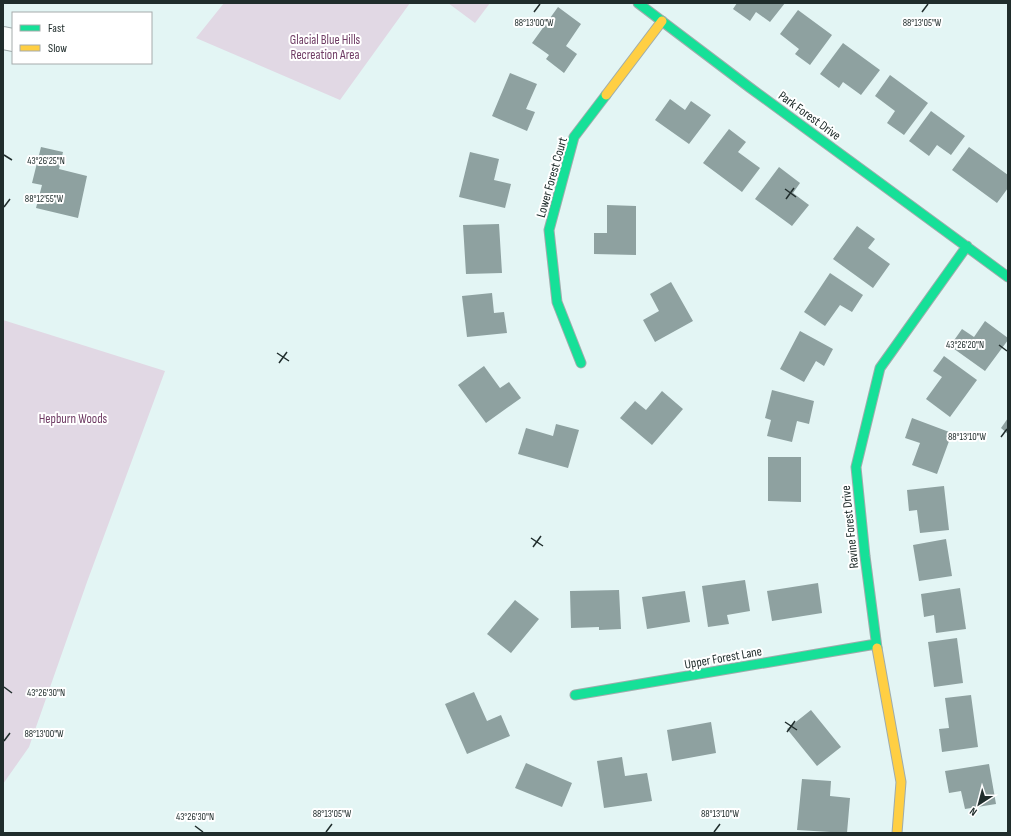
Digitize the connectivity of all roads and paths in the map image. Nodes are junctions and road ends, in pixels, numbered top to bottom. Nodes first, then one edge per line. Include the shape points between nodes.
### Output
1 (638, 3) edge
2 (662, 21) junction
3 (967, 246) junction
4 (1008, 277) edge
5 (581, 363) dead end
6 (876, 644) junction
7 (575, 695) dead end
8 (897, 833) edge

1 - 2 street, Park Forest Drive
2 - 3 street, Park Forest Drive
2 - 5 street, Lower Forest Court via 574,137 549,230 557,302
3 - 4 street, Park Forest Drive
3 - 6 street, Ravine Forest Drive via 880,368 856,467
6 - 7 street, Upper Forest Lane
6 - 8 street, Ravine Forest Drive via 901,782

